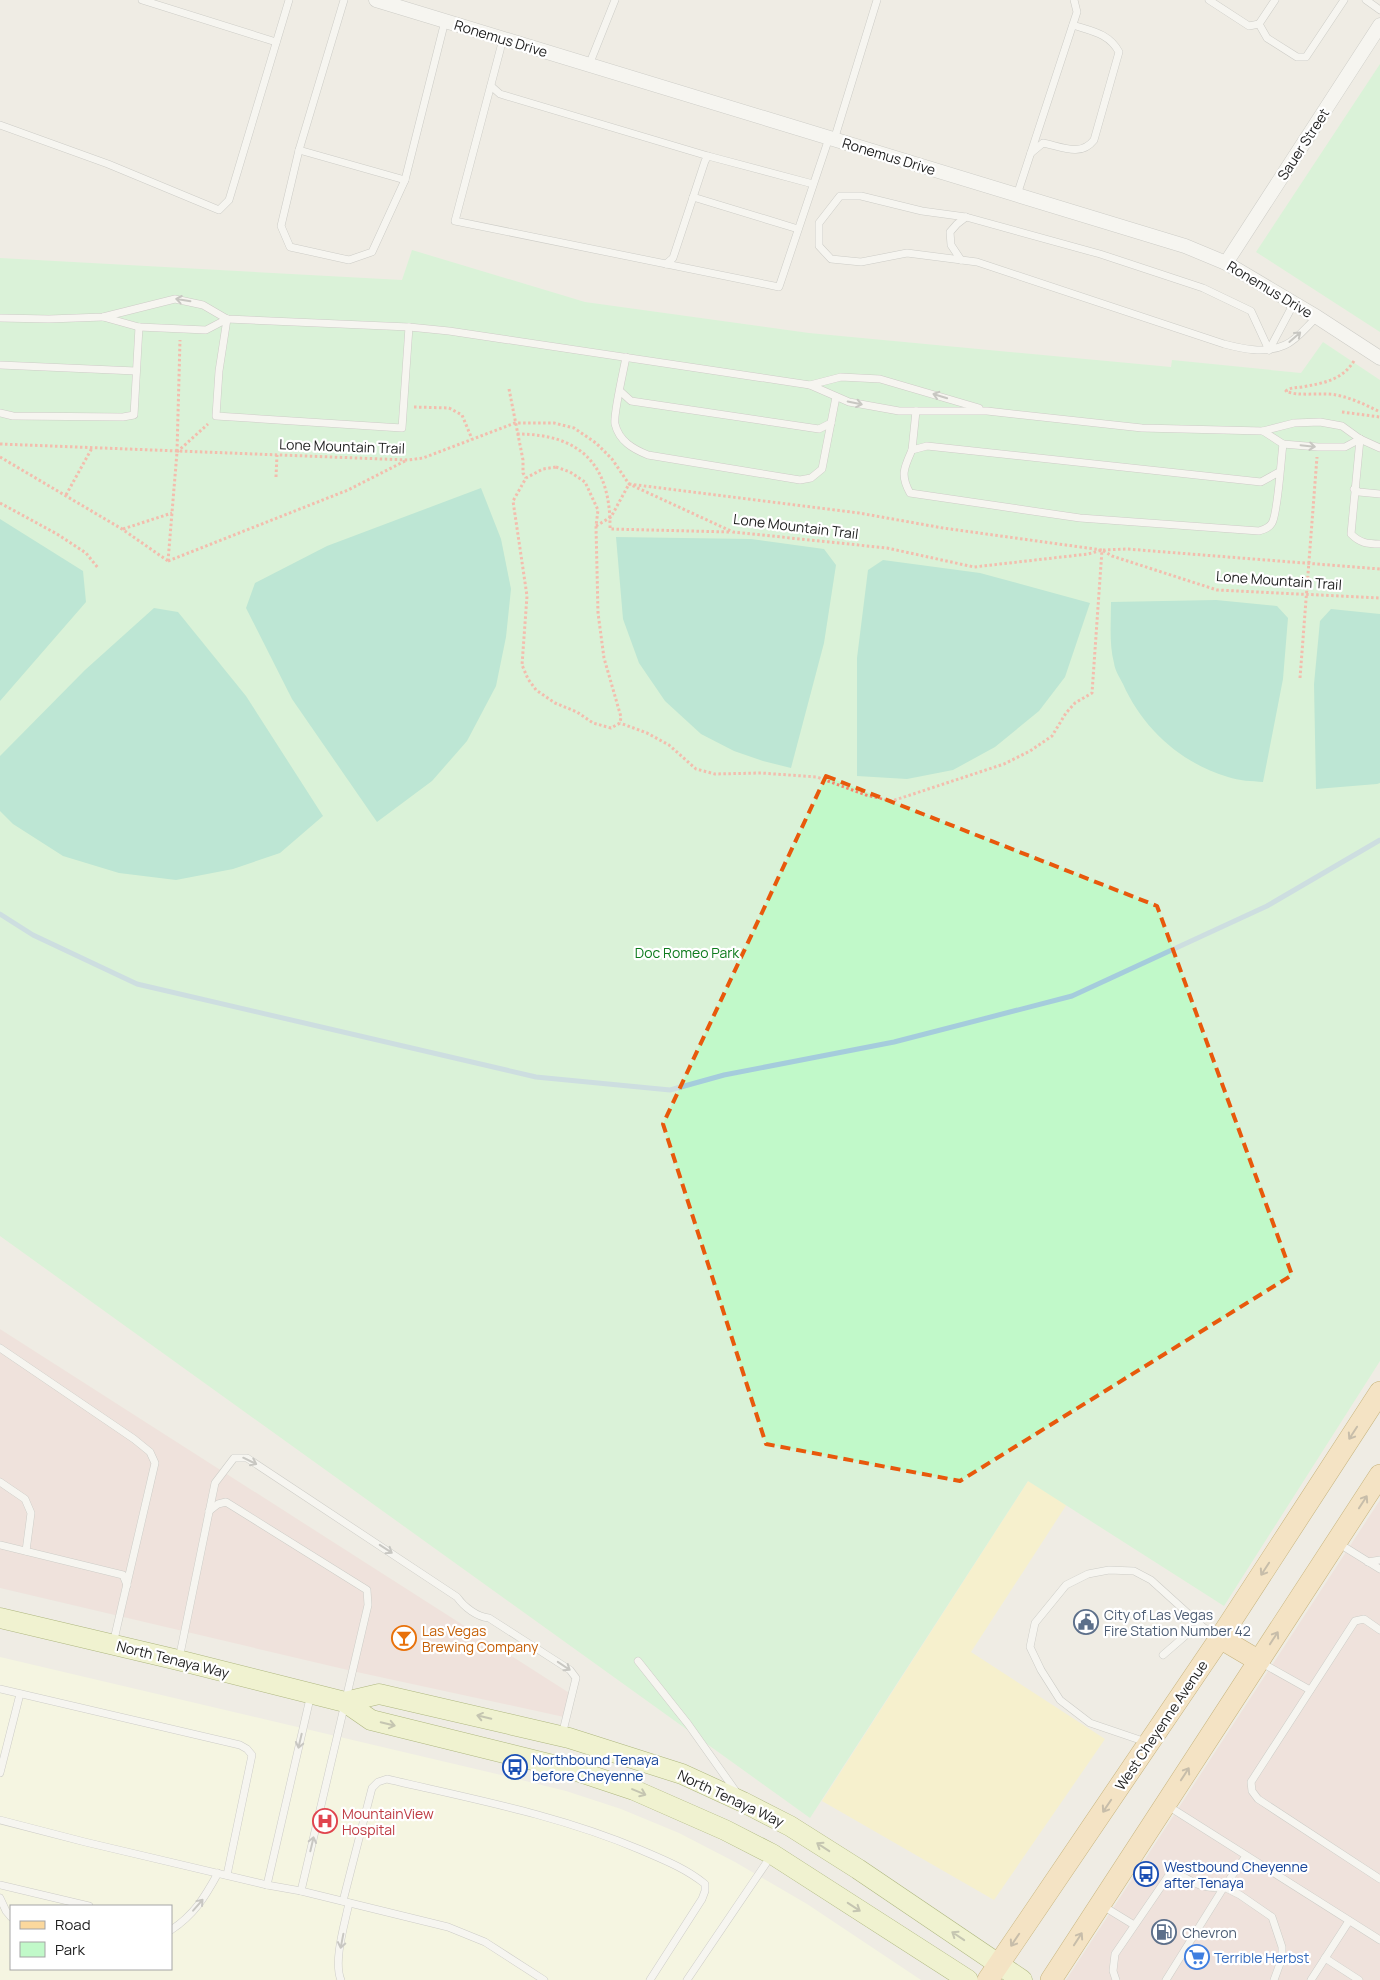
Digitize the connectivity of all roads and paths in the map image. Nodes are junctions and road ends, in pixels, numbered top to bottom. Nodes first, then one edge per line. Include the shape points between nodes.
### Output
1 (142, 0) edge
2 (288, 0) edge
3 (344, 0) edge
4 (376, 0) edge
5 (877, 0) edge
6 (1074, 0) edge
7 (1209, 0) edge
8 (1275, 0) edge
9 (1344, 0) edge
10 (1366, 0) edge
11 (612, 1) edge
12 (1380, 10) edge
13 (445, 21) junction
14 (1259, 24) junction
15 (1073, 25) junction
16 (1380, 25) edge
17 (504, 39) junction
18 (276, 42) junction
19 (589, 65) junction
20 (491, 86) junction
21 (0, 125) edge
22 (832, 139) junction
23 (299, 150) junction
24 (1031, 153) junction
25 (708, 156) junction
26 (404, 180) junction
27 (813, 184) junction
28 (1017, 195) junction
29 (693, 197) junction
30 (966, 217) junction
31 (798, 229) junction
32 (962, 260) junction
33 (1226, 262) junction
34 (666, 264) junction
35 (1294, 304) junction
36 (103, 317) junction
37 (1316, 317) junction
38 (0, 318) edge
39 (227, 319) junction
40 (139, 327) junction
41 (409, 327) junction
42 (180, 329) junction
43 (1269, 350) junction
44 (626, 358) junction
45 (1380, 358) edge
46 (1354, 361) dead end
47 (0, 365) edge
48 (136, 371) junction
49 (810, 385) junction
50 (509, 389) dead end
51 (620, 391) junction
52 (836, 397) junction
53 (404, 407) junction
54 (916, 411) junction
55 (987, 411) junction
56 (1341, 412) dead end
57 (1380, 412) edge
58 (0, 413) edge
59 (216, 416) junction
60 (1380, 417) edge
61 (515, 422) junction
62 (831, 423) junction
63 (1263, 431) junction
64 (518, 434) junction
65 (1360, 438) junction
66 (472, 440) junction
67 (0, 444) edge
68 (1283, 444) junction
69 (1318, 447) junction
70 (92, 448) junction
71 (1380, 448) edge
72 (912, 450) junction
73 (176, 452) junction
74 (277, 455) junction
75 (0, 457) edge
76 (408, 460) junction
77 (1280, 472) junction
78 (276, 477) dead end
79 (526, 478) junction
80 (629, 484) junction
81 (1354, 489) junction
82 (1380, 494) edge
83 (66, 495) junction
84 (0, 503) edge
85 (172, 512) junction
86 (611, 517) junction
87 (596, 526) junction
88 (122, 529) junction
89 (733, 532) junction
90 (1380, 544) edge
91 (1102, 550) junction
92 (168, 561) junction
93 (1308, 563) junction
94 (98, 568) dead end
95 (1380, 569) edge
96 (1306, 594) junction
97 (1380, 598) edge
98 (1300, 678) dead end
99 (620, 723) junction
100 (0, 1348) edge
101 (1380, 1392) edge
102 (1380, 1475) edge
103 (0, 1482) edge
104 (209, 1511) junction
105 (1337, 1542) junction
106 (0, 1545) edge
107 (26, 1551) junction
108 (1380, 1560) edge
109 (1368, 1562) junction
110 (1380, 1569) edge
111 (127, 1585) junction
112 (0, 1618) edge
113 (1380, 1630) edge
114 (1212, 1633) junction
115 (113, 1644) junction
116 (1163, 1656) dead end
117 (178, 1660) junction
118 (1259, 1661) junction
119 (638, 1662) dead end
120 (0, 1689) edge
121 (1310, 1690) junction
122 (20, 1694) junction
123 (311, 1694) junction
124 (345, 1702) junction
125 (562, 1737) junction
126 (1149, 1743) junction
127 (0, 1773) edge
128 (743, 1802) junction
129 (1165, 1805) junction
130 (0, 1820) edge
131 (772, 1854) junction
132 (1246, 1856) junction
133 (218, 1873) junction
134 (227, 1875) junction
135 (1380, 1879) edge
136 (267, 1885) junction
137 (0, 1886) edge
138 (1224, 1887) junction
139 (301, 1891) junction
140 (0, 1898) edge
141 (346, 1902) junction
142 (85, 1905) edge
143 (1100, 1905) junction
144 (10, 1916) edge
145 (1349, 1921) junction
146 (1134, 1925) junction
147 (173, 1927) edge
148 (1380, 1940) edge
149 (1325, 1958) junction
150 (993, 1972) edge
151 (535, 1978) edge
152 (341, 1980) edge
153 (544, 1980) edge
154 (650, 1980) edge
155 (687, 1980) edge
156 (968, 1980) edge
157 (1022, 1980) edge
158 (1051, 1980) edge
159 (1116, 1980) edge
160 (1166, 1980) edge
161 (1274, 1980) edge
162 (1311, 1980) edge
163 (1359, 1980) edge

1 - 18 lane
2 - 18 lane
3 - 23 lane
4 - 13 street, Ronemus Drive
5 - 22 lane
6 - 15 lane via 1077,12
7 - 14 lane via 1249,26
8 - 14 lane
9 - 14 lane via 1306,57 1297,58 1267,38
10 - 12 lane
11 - 19 lane
13 - 17 street, Ronemus Drive
13 - 26 lane
15 - 24 lane
15 - 24 lane via 1107,36 1119,52 1094,140 1080,150 1043,143
16 - 33 street, Sauer Street
17 - 19 street, Ronemus Drive
17 - 20 lane
18 - 21 lane via 229,200 219,210 108,164
19 - 22 street, Ronemus Drive
20 - 25 lane via 500,94
20 - 34 lane via 455,221
22 - 27 lane
22 - 28 street, Ronemus Drive
23 - 26 lane
23 - 26 lane via 281,226 290,246 349,260 372,252
24 - 28 lane
25 - 27 lane
25 - 29 lane
27 - 31 lane
28 - 33 street, Ronemus Drive via 1185,246
29 - 31 lane
29 - 34 lane via 673,258
30 - 32 lane via 950,232 951,245
30 - 32 lane via 922,211 861,196 840,196 819,222 819,246 832,259 861,262 907,253
30 - 43 lane via 1100,254 1203,288 1251,311
31 - 34 lane via 779,287
32 - 43 lane via 977,262 1224,344 1247,350
33 - 35 street, Ronemus Drive
35 - 37 street, Ronemus Drive
35 - 43 lane
36 - 38 lane
39 -> 36 lane via 203,305 176,299
36 - 40 lane
43 -> 37 lane via 1295,338
37 - 45 street, Ronemus Drive
39 - 41 lane
39 - 42 lane via 206,330
39 - 59 lane
40 - 42 lane
40 - 48 lane
41 - 44 lane
41 - 53 lane
42 - 73 path
44 - 49 lane
44 - 51 lane
46 - 57 path via 1342,376 1286,391 1291,394 1336,395
47 - 48 lane
48 - 58 lane via 134,415 22,416
49 - 52 lane
55 -> 49 lane via 880,379 841,377
50 - 61 path
51 - 62 lane via 630,401 819,429
51 - 62 lane via 615,423 622,439 633,448 648,454 800,480 811,478 822,469
52 -> 54 lane via 899,411
52 - 62 lane
53 - 59 lane via 402,428
53 - 66 path via 449,408 462,415
54 - 55 lane
54 - 72 lane
55 - 63 lane via 1142,428
56 - 60 path
59 - 73 path
61 - 64 path
61 - 66 path, Lone Mountain Trail
61 - 80 path, Lone Mountain Trail via 554,423 574,428 612,459
63 - 65 lane via 1294,423 1320,422 1342,426
63 - 68 lane
64 - 79 path
64 - 86 path via 556,437 586,454 600,476
65 - 69 lane via 1345,447
65 - 71 lane
65 - 81 lane
66 - 76 path, Lone Mountain Trail via 423,458
67 - 70 path, Lone Mountain Trail
68 -> 69 lane
68 - 77 lane
69 - 93 path
70 - 73 path, Lone Mountain Trail
70 - 83 path
72 - 77 lane via 927,446 1261,482
72 - 77 lane via 904,468 904,482 910,493 1080,518 1259,531 1274,521
73 - 74 path, Lone Mountain Trail
73 - 85 path
74 - 76 path, Lone Mountain Trail
74 - 78 path
75 - 83 path
76 - 92 path via 348,490
79 - 87 path via 556,466 585,482 598,510
79 - 99 path via 513,501 527,596 522,665 536,690 556,703 593,723 611,728
80 - 86 path
80 - 89 path, Lone Mountain Trail
80 - 91 path via 859,513
81 - 82 lane
81 - 90 lane via 1351,534 1366,544
83 - 88 path
84 - 94 path via 71,543 86,553
85 - 88 path
85 - 92 path
86 - 87 path
86 - 89 path via 610,529
87 - 99 path via 598,613 604,658
88 - 92 path
89 - 91 path, Lone Mountain Trail via 887,548 974,567
91 - 93 path via 1126,549
91 - 96 path, Lone Mountain Trail via 1217,590
91 - 99 path via 1092,693 1066,713 1052,736 1004,764 892,801 816,777 744,772 714,774 696,769 669,745 647,732
93 - 95 path
93 - 96 path
96 - 97 path, Lone Mountain Trail
96 - 98 path
100 - 111 lane via 150,1452 155,1463
101 -> 114 main road, West Cheyenne Avenue
105 -> 102 main road
103 - 107 lane via 25,1499 31,1512
104 - 117 lane
104 - 124 lane via 226,1502 367,1590 368,1605
104 -> 125 lane via 214,1483 234,1458 247,1458 457,1597 481,1617 489,1618 570,1670 576,1678
105 - 109 lane
118 -> 105 main road
106 - 107 lane
107 - 111 lane via 123,1576
108 - 109 lane
109 - 110 lane
111 - 115 lane
112 - 115 main road, North Tenaya Way
113 - 121 lane via 1364,1619 1355,1621
114 - 116 lane via 1193,1629
114 - 118 main road
114 - 126 main road, West Cheyenne Avenue
114 - 126 lane via 1151,1580 1134,1571 1109,1570 1088,1574 1066,1585 1035,1623 1030,1647 1060,1700 1090,1723
115 - 117 main road, North Tenaya Way
117 - 123 main road, North Tenaya Way
118 - 121 lane
129 -> 118 main road
119 - 128 lane via 688,1724
120 - 122 lane
121 - 135 lane via 1251,1782 1252,1791 1258,1800
122 - 127 lane
122 - 134 lane via 225,1741 247,1749 252,1755
123 - 124 main road, North Tenaya Way
123 -> 136 lane
125 -> 124 main road, North Tenaya Way via 379,1694
124 -> 131 main road, North Tenaya Way via 371,1720 611,1781 726,1830
139 -> 124 lane
125 - 128 main road, North Tenaya Way via 682,1774
126 -> 150 main road, West Cheyenne Avenue
150 -> 128 main road, North Tenaya Way via 790,1826
129 - 132 lane
129 - 143 main road
130 - 133 lane
131 - 155 lane
131 -> 156 main road, North Tenaya Way
132 - 138 lane
132 - 145 lane
133 - 134 lane
147 -> 133 lane via 204,1899
134 - 136 lane
136 - 139 lane
137 - 142 lane
138 - 146 lane via 1211,1889 1176,1872 1169,1875
138 - 160 lane
138 - 161 lane via 1272,1917 1282,1947 1282,1958
139 - 141 lane
140 - 144 lane
141 - 151 lane via 448,1927 485,1942
141 -> 152 lane via 339,1957 338,1975
141 - 154 lane via 372,1788 378,1782 387,1779 542,1815 609,1837 688,1870 705,1884 706,1892 702,1899
143 - 146 lane
158 -> 143 main road
145 - 148 lane
145 - 149 lane
146 - 159 lane via 1115,1954 1113,1971
149 - 162 lane
149 - 163 lane
150 - 157 main road, North Tenaya Way
151 - 153 lane

